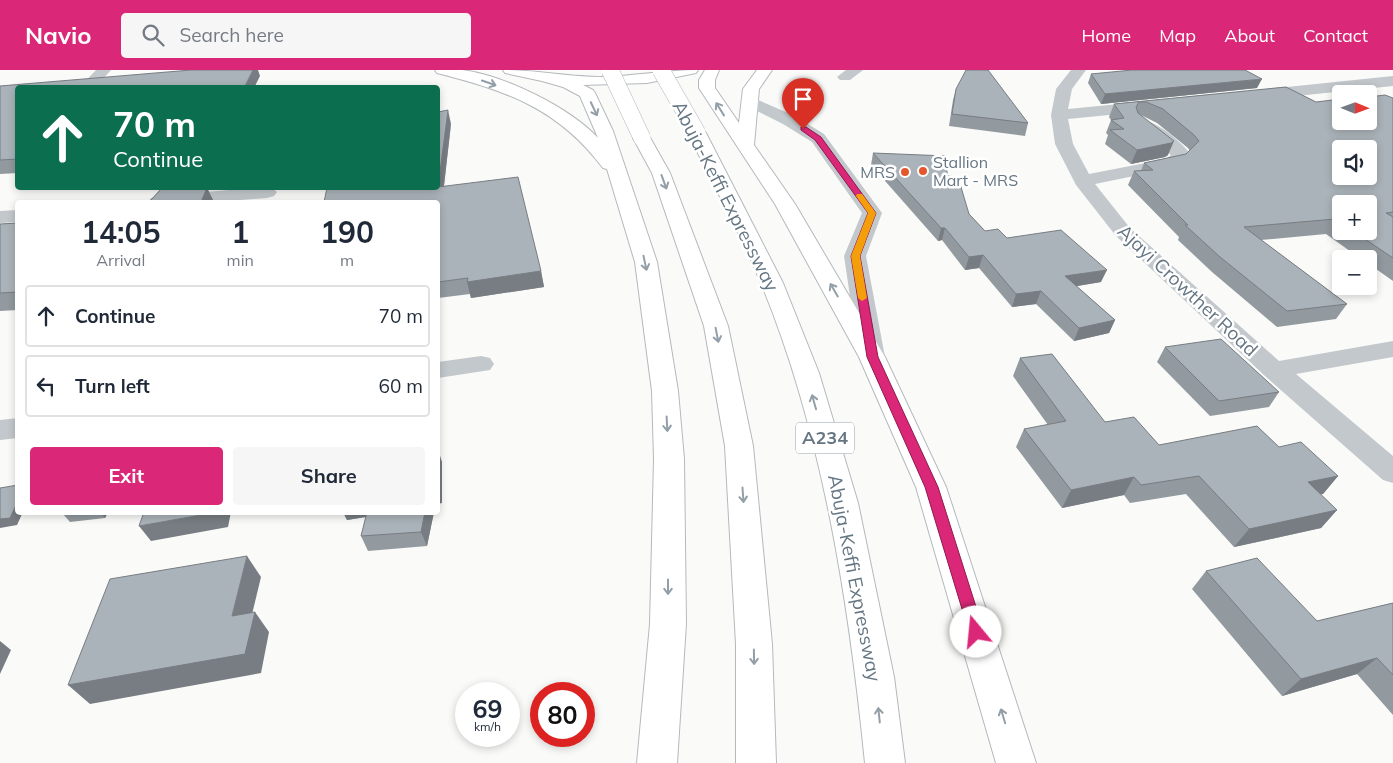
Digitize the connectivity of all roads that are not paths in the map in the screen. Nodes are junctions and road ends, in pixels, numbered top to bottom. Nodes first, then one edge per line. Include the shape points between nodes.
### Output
1 (104, 70) edge
2 (442, 70) edge
3 (510, 70) edge
4 (610, 70) edge
5 (661, 70) edge
6 (692, 70) edge
7 (712, 70) edge
8 (765, 70) edge
9 (1079, 70) edge
10 (542, 76) junction
11 (1393, 81) edge
12 (89, 85) edge
13 (1246, 96) edge
14 (749, 101) junction
15 (1167, 104) edge
16 (1059, 115) junction
17 (1140, 122) edge
18 (745, 146) junction
19 (620, 178) junction
20 (1083, 181) junction
21 (266, 194) edge
22 (185, 200) edge
23 (15, 216) edge
24 (0, 217) edge
25 (1393, 349) edge
26 (872, 357) junction
27 (481, 364) dead end
28 (440, 370) edge
29 (1274, 370) junction
30 (15, 428) edge
31 (0, 430) edge
32 (1393, 472) edge
33 (657, 763) edge
34 (756, 763) edge
35 (884, 763) edge
36 (1016, 763) edge

1 - 12 street
2 -> 19 highway via 514,91 553,110 588,138
3 - 10 highway
4 -> 34 highway, bridge via 661,173 716,326 739,446 754,644
35 -> 5 highway, Abuja-Keffi Expressway / A234, bridge via 875,677 843,503 806,374 772,283 697,133
6 - 10 highway via 630,79
18 -> 7 highway, Abuja-Keffi Expressway via 707,88
8 - 14 highway via 751,89
9 - 16 street, Ajayi Crowther Road via 1064,89
10 -> 19 highway via 587,93
11 - 13 street
14 - 18 highway
14 - 26 street via 818,138 872,213 855,256
15 - 16 street
16 - 20 street, Ajayi Crowther Road via 1064,144
17 - 20 street via 1182,155 1172,163
26 -> 18 highway, Abuja-Keffi Expressway via 785,204
19 -> 33 highway via 646,262 665,391 669,459 668,624
20 - 29 street, Ajayi Crowther Road via 1123,232
21 - 22 street
23 - 24 street
25 - 29 street
36 -> 26 highway, Abuja-Keffi Expressway via 931,487
27 - 28 street
29 - 32 street, Ajayi Crowther Road
30 - 31 street

